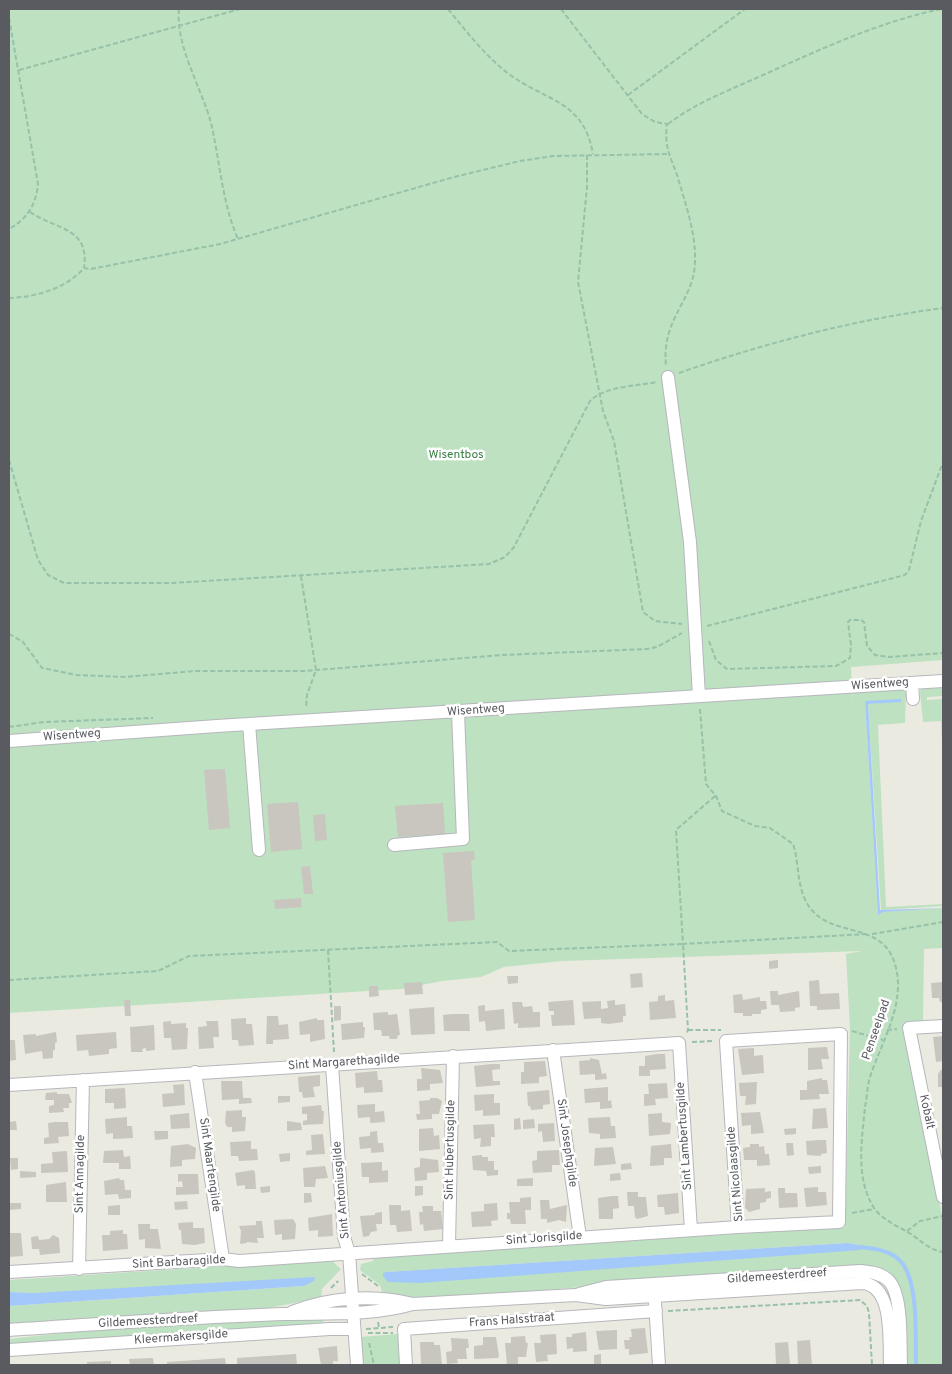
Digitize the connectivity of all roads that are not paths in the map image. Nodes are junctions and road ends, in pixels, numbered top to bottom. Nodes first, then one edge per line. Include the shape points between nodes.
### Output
1 (668, 377) road end
2 (943, 681) edge
3 (912, 683) junction
4 (699, 696) junction
5 (913, 699) dead end
6 (458, 712) junction
7 (249, 724) junction
8 (9, 741) edge
9 (394, 845) dead end
10 (259, 850) dead end
11 (943, 1026) edge
12 (679, 1043) joint
13 (553, 1050) junction
14 (453, 1056) junction
15 (332, 1065) junction
16 (195, 1072) junction
17 (83, 1080) junction
18 (9, 1085) edge
19 (943, 1197) edge
20 (738, 1227) junction
21 (691, 1230) junction
22 (580, 1237) junction
23 (449, 1245) junction
24 (349, 1254) junction
25 (223, 1259) junction
26 (79, 1269) junction
27 (9, 1272) edge
28 (654, 1290) junction
29 (352, 1300) junction
30 (413, 1304) junction
31 (656, 1312) junction
32 (287, 1314) junction
33 (352, 1314) junction
34 (359, 1329) junction
35 (9, 1330) edge
36 (9, 1350) edge
37 (357, 1365) edge
38 (406, 1365) edge
39 (659, 1365) edge
40 (890, 1365) edge
41 (901, 1365) edge

1 - 4 street via 690,542
2 - 3 street, Wisentweg
3 - 4 street, Wisentweg
3 - 5 street
4 - 6 street, Wisentweg
6 - 7 street, Wisentweg
6 - 9 street via 463,839
7 - 8 street, Wisentweg
7 - 10 street
11 - 19 street, Kobalt via 909,1028
12 - 13 street, Sint Margarethagilde
12 - 21 street, Sint Lambertusgilde
13 - 14 street, Sint Margarethagilde
13 - 22 street, Sint Josephgilde
14 - 15 street, Sint Margarethagilde
14 - 23 street, Sint Hubertusgilde
15 - 16 street, Sint Margarethagilde
15 - 24 street, Sint Antoniusgilde via 344,1237
16 - 17 street, Sint Margarethagilde
16 - 25 street, Sint Maartengilde
17 - 18 street, Sint Margarethagilde
17 - 26 street, Sint Annagilde
20 - 20 street, Sint Nicolaasgilde via 726,1041 840,1034 839,1222
20 - 21 street, Sint Jorisgilde
21 - 22 street, Sint Jorisgilde
22 - 23 street, Sint Jorisgilde
23 - 24 street, Sint Jorisgilde
24 - 25 street, Sint Barbaragilde via 240,1261
24 - 29 street, Sint Antoniusgilde
25 - 26 street, Sint Barbaragilde
26 - 27 street, Sint Barbaragilde
28 - 30 street, Gildemeesterdreef via 606,1299 576,1295
28 - 31 street
28 - 40 street, Gildemeesterdreef via 870,1284 881,1292 886,1304
28 - 41 street, Gildemeesterdreef via 860,1271 876,1273 888,1279 897,1300
29 - 30 street, Gildemeesterdreef via 394,1299
29 - 32 street, Gildemeesterdreef via 312,1304
29 - 33 street, Sint Antoniusgilde
30 - 33 street, Gildemeesterdreef via 395,1310
31 - 38 street, Frans Halsstraat via 401,1331
31 - 39 street
32 - 33 street, Gildemeesterdreef
32 - 35 street, Gildemeesterdreef
33 - 34 street, Sint Antoniusgilde
34 - 36 street, Kleermakersgilde
34 - 37 street, Sint Antoniusgilde

